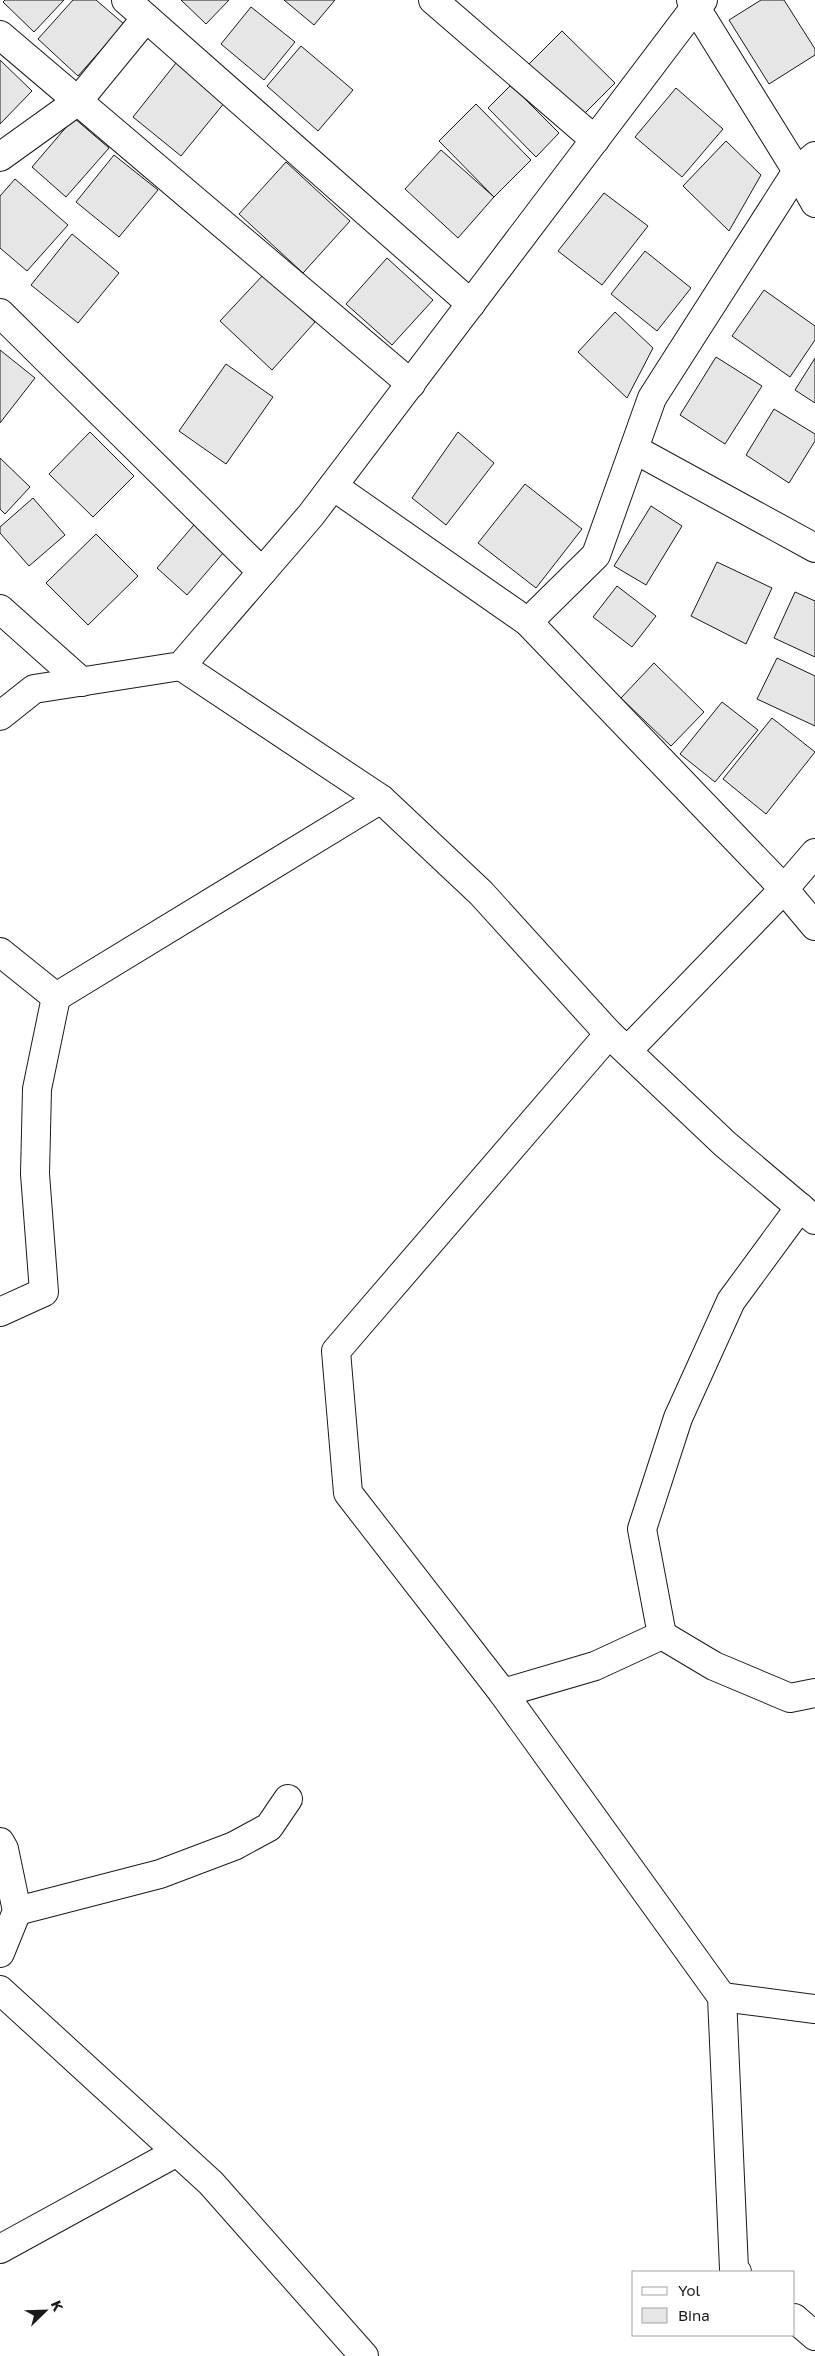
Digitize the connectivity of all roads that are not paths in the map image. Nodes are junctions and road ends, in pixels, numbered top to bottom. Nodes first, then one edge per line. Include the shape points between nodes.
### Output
1 (126, 0) edge
2 (433, 0) edge
3 (697, 2) edge
4 (146, 18) junction
5 (0, 36) edge
6 (78, 101) junction
7 (595, 140) junction
8 (0, 157) edge
9 (806, 163) edge
10 (815, 203) edge
11 (471, 304) junction
12 (0, 313) edge
13 (411, 384) junction
14 (634, 449) junction
15 (333, 486) junction
16 (815, 548) edge
17 (262, 572) junction
18 (0, 609) edge
19 (528, 622) junction
20 (181, 666) junction
21 (82, 682) junction
22 (0, 716) edge
23 (380, 799) junction
24 (815, 853) edge
25 (784, 889) junction
26 (815, 926) edge
27 (0, 952) edge
28 (56, 997) junction
29 (618, 1042) junction
30 (807, 1214) edge
31 (0, 1312) edge
32 (662, 1635) junction
33 (503, 1693) junction
34 (815, 1693) edge
35 (288, 1799) dead end
36 (0, 1842) edge
37 (17, 1910) junction
38 (0, 1953) edge
39 (0, 1990) edge
40 (722, 1997) junction
41 (815, 2009) edge
42 (177, 2152) junction
43 (0, 2250) edge
44 (736, 2271) edge
45 (795, 2319) edge
46 (815, 2336) edge
47 (364, 2356) edge

1 - 4 street
2 - 7 street
3 - 7 street
3 - 9 street
4 - 6 street
4 - 11 street
5 - 6 street
6 - 8 street
6 - 13 street
7 - 11 street
9 - 10 street
9 - 14 street via 652,398
11 - 13 street
12 - 17 street
13 - 15 street
14 - 16 street
14 - 19 street via 596,555
15 - 17 street
15 - 19 street
17 - 20 street
18 - 21 street
19 - 25 street
20 - 21 street
20 - 23 street
21 - 22 street via 34,690
23 - 28 street
23 - 29 street via 481,893
24 - 25 street
25 - 26 street
25 - 29 street
27 - 28 street
28 - 31 street via 38,1089 35,1174 44,1292
29 - 30 street via 725,1144
29 - 33 street via 336,1352 348,1493
30 - 32 street via 731,1300 678,1418 642,1529
32 - 33 street via 595,1666
32 - 34 street via 714,1666 790,1698
33 - 40 street
35 - 37 street via 269,1827 234,1846 160,1874
36 - 37 street
37 - 38 street
39 - 42 street
40 - 41 street
40 - 44 street
42 - 43 street
42 - 47 street via 211,2183
45 - 46 street

